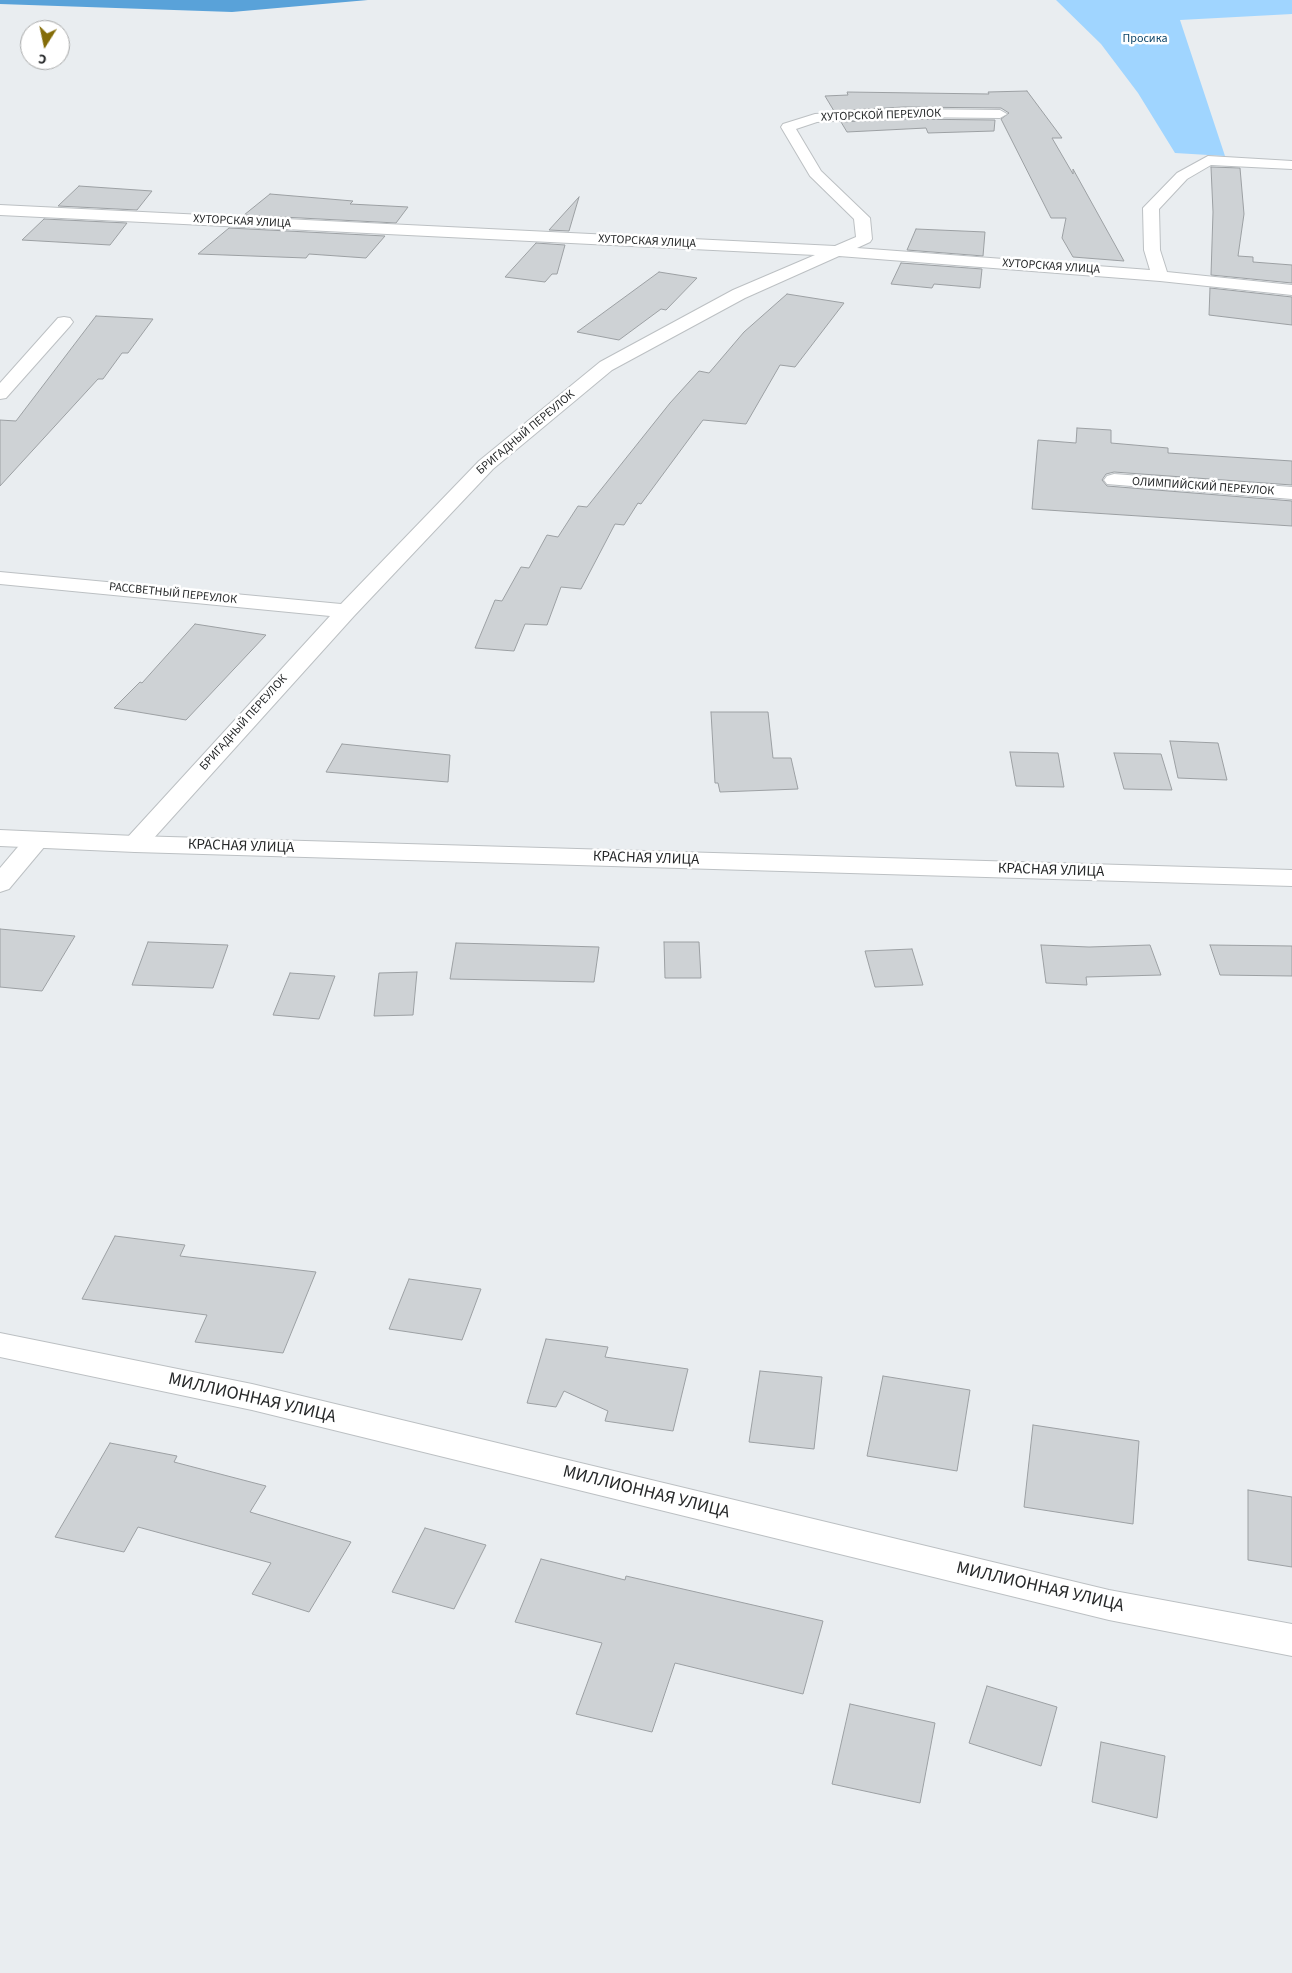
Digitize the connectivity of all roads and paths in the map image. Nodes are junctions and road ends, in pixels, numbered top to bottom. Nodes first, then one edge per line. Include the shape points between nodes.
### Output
1 (1000, 114) dead end
2 (1292, 165) edge
3 (815, 173) joint
4 (0, 210) edge
5 (837, 251) junction
6 (1160, 276) junction
7 (1292, 290) edge
8 (64, 322) dead end
9 (0, 394) edge
10 (1114, 480) dead end
11 (1292, 493) edge
12 (0, 578) edge
13 (346, 611) junction
14 (0, 838) edge
15 (37, 840) junction
16 (135, 844) junction
17 (1292, 878) edge
18 (0, 884) edge
19 (0, 1345) edge
20 (1292, 1640) edge

1 - 3 street, ХУТОРСКОЙ ПЕРЕУЛОК via 904,113 815,118 788,127
2 - 6 street via 1208,160 1182,176 1151,208 1152,250
3 - 5 street, БРИГАДНЫЙ ПЕРЕУЛОК via 862,218 864,239
4 - 5 street, ХУТОРСКАЯ УЛИЦА
5 - 6 street, ХУТОРСКАЯ УЛИЦА
5 - 13 street, БРИГАДНЫЙ ПЕРЕУЛОК via 739,294 606,366 486,464
6 - 7 street, ХУТОРСКАЯ УЛИЦА
8 - 9 street
10 - 11 street, ОЛИМПИЙСКИЙ ПЕРЕУЛОК
12 - 13 street, РАССВЕТНЫЙ ПЕРЕУЛОК
13 - 16 street, БРИГАДНЫЙ ПЕРЕУЛОК
14 - 15 street, КРАСНАЯ УЛИЦА
15 - 16 street, КРАСНАЯ УЛИЦА
15 - 18 street
16 - 17 street, КРАСНАЯ УЛИЦА
19 - 20 street, МИЛЛИОННАЯ УЛИЦА via 261,1399 1109,1605

